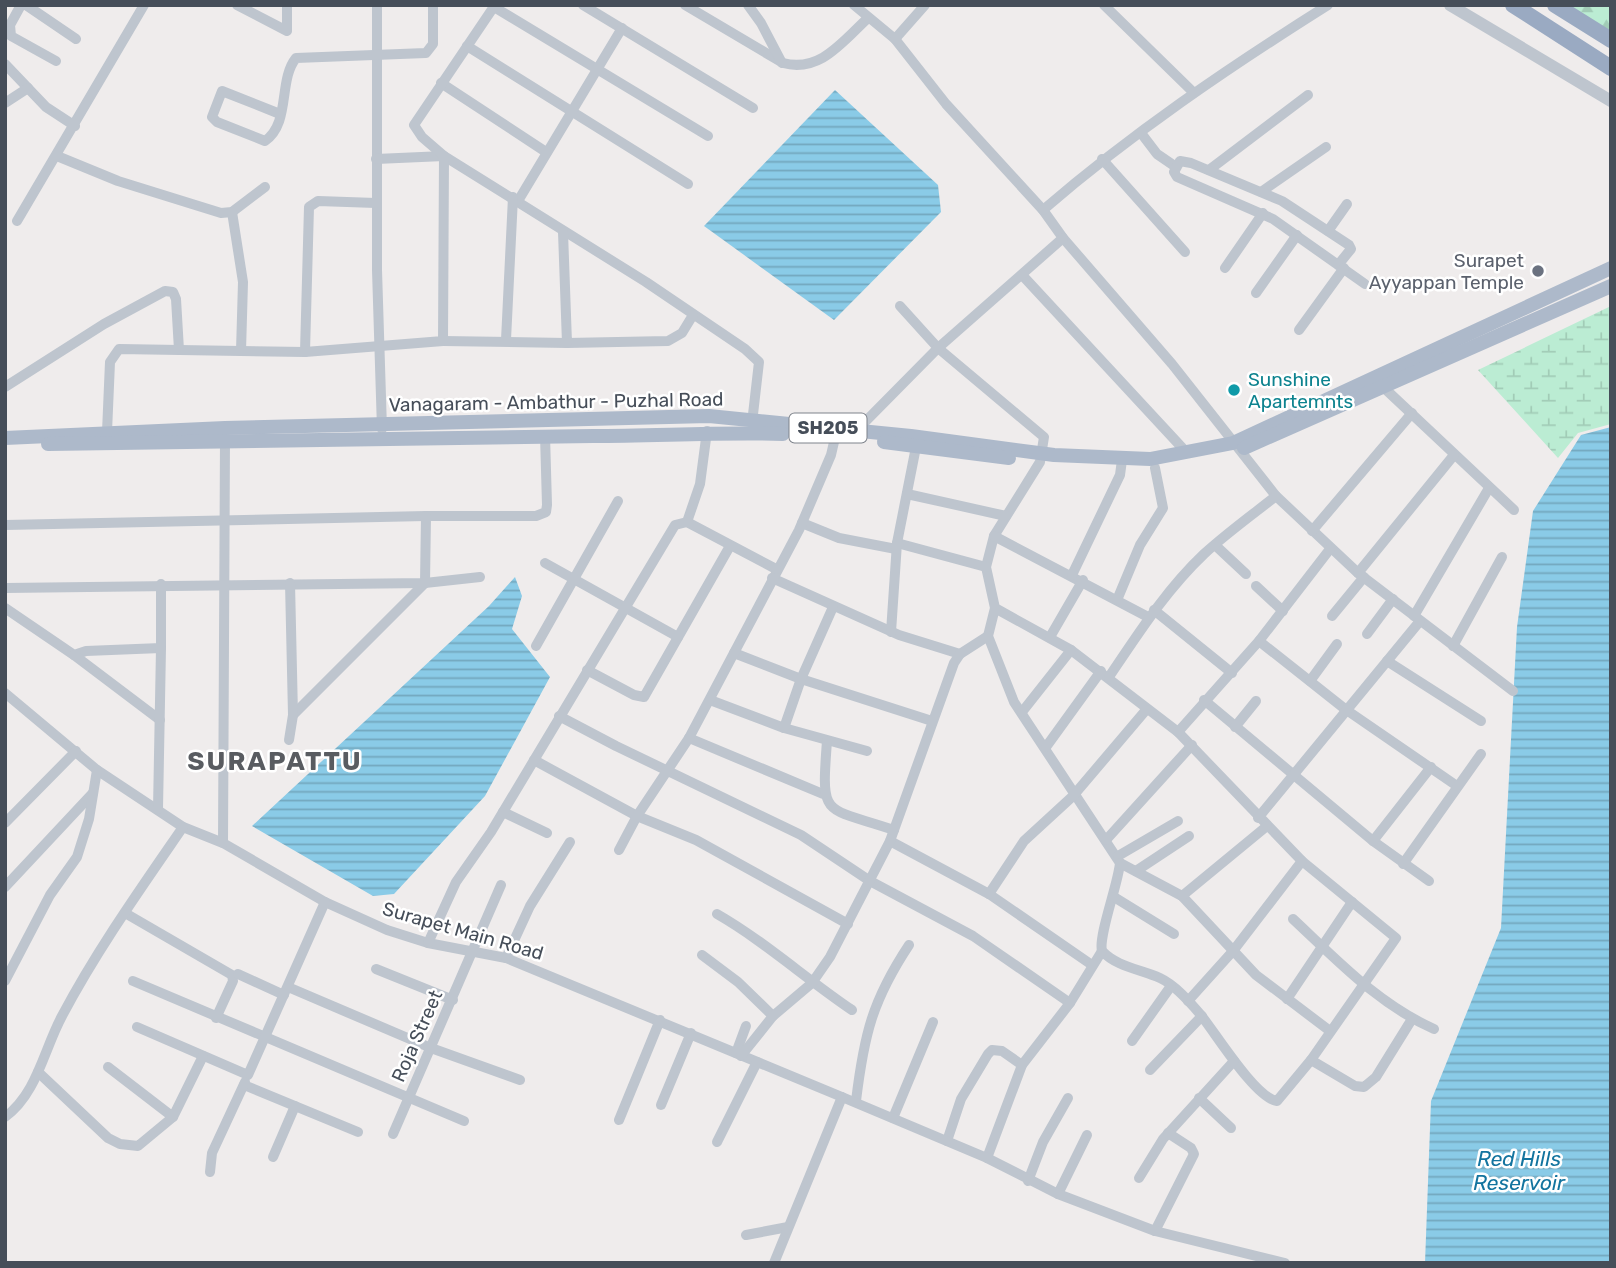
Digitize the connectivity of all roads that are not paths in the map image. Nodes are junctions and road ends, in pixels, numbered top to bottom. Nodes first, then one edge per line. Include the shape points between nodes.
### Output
1 (24, 5) edge
2 (144, 5) edge
3 (237, 5) edge
4 (287, 5) edge
5 (377, 5) edge
6 (433, 5) edge
7 (583, 5) edge
8 (685, 5) edge
9 (748, 5) edge
10 (925, 5) edge
11 (1104, 5) edge
12 (1328, 5) edge
13 (1450, 5) edge
14 (1513, 5) edge
15 (1555, 5) edge
16 (495, 6) edge
17 (856, 6) edge
18 (868, 19) junction
19 (622, 28) junction
20 (76, 39) dead end
21 (895, 39) junction
22 (1611, 40) edge
23 (467, 46) junction
24 (376, 53) junction
25 (56, 61) dead end
26 (783, 63) junction
27 (5, 64) edge
28 (1611, 68) edge
29 (598, 70) junction
30 (441, 83) junction
31 (27, 88) junction
32 (1194, 92) junction
33 (1308, 95) dead end
34 (1611, 101) edge
35 (5, 103) edge
36 (753, 108) dead end
37 (571, 111) junction
38 (280, 114) junction
39 (75, 126) junction
40 (1141, 133) junction
41 (708, 136) dead end
42 (1326, 147) dead end
43 (545, 152) junction
44 (57, 156) junction
45 (444, 156) junction
46 (376, 159) junction
47 (1102, 159) junction
48 (1176, 167) junction
49 (1209, 170) junction
50 (688, 184) dead end
51 (265, 187) dead end
52 (1261, 192) junction
53 (515, 199) junction
54 (376, 203) junction
55 (1348, 204) dead end
56 (1043, 210) junction
57 (232, 212) junction
58 (1262, 214) junction
59 (17, 220) dead end
60 (1328, 231) junction
61 (562, 232) junction
62 (1297, 235) junction
63 (1063, 238) junction
64 (1185, 252) dead end
65 (1341, 267) junction
66 (1224, 268) dead end
67 (1611, 268) edge
68 (1023, 276) junction
69 (1365, 284) dead end
70 (1611, 286) edge
71 (1256, 293) dead end
72 (900, 306) dead end
73 (1530, 306) junction
74 (693, 315) junction
75 (1536, 320) junction
76 (1298, 330) dead end
77 (506, 340) junction
78 (443, 341) junction
79 (567, 343) junction
80 (938, 348) junction
81 (378, 349) junction
82 (179, 350) junction
83 (241, 351) junction
84 (305, 352) junction
85 (1381, 385) junction
86 (5, 387) edge
87 (1321, 409) junction
88 (1412, 413) junction
89 (752, 423) junction
90 (382, 430) junction
91 (857, 430) junction
92 (707, 431) junction
93 (107, 432) junction
94 (836, 432) junction
95 (225, 434) junction
96 (545, 435) junction
97 (5, 438) edge
98 (5, 446) edge
99 (916, 447) junction
100 (1236, 447) junction
101 (1186, 453) junction
102 (1454, 455) junction
103 (1041, 457) junction
104 (1122, 464) junction
105 (1155, 468) junction
106 (1489, 488) junction
107 (907, 494) junction
108 (1276, 496) junction
109 (618, 501) dead end
110 (1514, 510) dead end
111 (426, 516) junction
112 (1006, 516) junction
113 (225, 521) junction
114 (687, 522) junction
115 (802, 523) junction
116 (5, 525) edge
117 (1312, 531) junction
118 (994, 536) junction
119 (1215, 545) junction
120 (730, 546) junction
121 (896, 546) junction
122 (1330, 549) junction
123 (1502, 557) dead end
124 (545, 563) dead end
125 (986, 567) junction
126 (774, 573) junction
127 (1246, 574) dead end
128 (1072, 575) junction
129 (1361, 575) junction
130 (480, 577) dead end
131 (575, 579) junction
132 (1083, 580) junction
133 (223, 583) junction
134 (290, 583) junction
135 (425, 583) junction
136 (161, 584) junction
137 (1256, 586) dead end
138 (5, 588) edge
139 (1393, 599) junction
140 (1117, 600) junction
141 (833, 607) junction
142 (5, 608) edge
143 (625, 608) junction
144 (995, 608) junction
145 (1283, 611) junction
146 (1151, 614) junction
147 (1332, 616) dead end
148 (1417, 618) junction
149 (891, 632) junction
150 (1367, 634) dead end
151 (988, 636) junction
152 (678, 637) junction
153 (1050, 637) junction
154 (1259, 641) junction
155 (1337, 644) dead end
156 (536, 646) dead end
157 (1453, 646) junction
158 (161, 648) junction
159 (1071, 650) junction
160 (734, 653) junction
161 (960, 654) junction
162 (74, 655) junction
163 (1387, 661) junction
164 (587, 670) junction
165 (1232, 673) junction
166 (1105, 674) junction
167 (801, 679) junction
168 (1310, 681) junction
169 (1513, 691) dead end
170 (7, 697) edge
171 (710, 700) junction
172 (1204, 700) junction
173 (1256, 701) dead end
174 (1146, 709) junction
175 (1345, 709) junction
176 (1022, 712) junction
177 (293, 715) junction
178 (559, 716) junction
179 (160, 720) junction
180 (932, 721) junction
181 (1481, 721) dead end
182 (1235, 727) junction
183 (784, 728) junction
184 (1178, 732) junction
185 (689, 738) junction
186 (289, 740) dead end
187 (827, 741) junction
188 (1192, 745) junction
189 (1046, 747) junction
190 (76, 751) junction
191 (867, 751) dead end
192 (1480, 754) dead end
193 (534, 760) junction
194 (1431, 767) junction
195 (668, 769) junction
196 (97, 770) junction
197 (1295, 776) junction
198 (1457, 786) junction
199 (93, 793) junction
200 (823, 794) junction
201 (1073, 796) junction
202 (158, 809) junction
203 (503, 811) junction
204 (637, 816) junction
205 (1258, 818) junction
206 (1178, 821) dead end
207 (5, 823) edge
208 (1267, 826) junction
209 (183, 827) junction
210 (894, 830) junction
211 (547, 833) dead end
212 (1189, 836) dead end
213 (1106, 840) junction
214 (890, 841) junction
215 (1373, 841) junction
216 (570, 842) dead end
217 (223, 843) junction
218 (619, 850) dead end
219 (1119, 860) junction
220 (1302, 861) junction
221 (1403, 864) junction
222 (1136, 871) junction
223 (870, 881) junction
224 (1429, 881) dead end
225 (501, 885) dead end
226 (5, 887) edge
227 (989, 894) junction
228 (1182, 896) junction
229 (1114, 897) junction
230 (325, 902) junction
231 (1353, 902) junction
232 (125, 913) junction
233 (717, 914) dead end
234 (1293, 919) dead end
235 (848, 924) junction
236 (1174, 934) dead end
237 (428, 943) junction
238 (909, 945) dead end
239 (1323, 947) junction
240 (1102, 951) junction
241 (1233, 951) junction
242 (473, 952) junction
243 (702, 954) dead end
244 (506, 958) junction
245 (1092, 965) junction
246 (376, 969) dead end
247 (238, 974) dead end
248 (5, 981) edge
249 (133, 981) dead end
250 (812, 983) junction
251 (1171, 986) junction
252 (1364, 987) junction
253 (286, 991) junction
254 (1287, 999) junction
255 (453, 1000) junction
256 (1188, 1001) junction
257 (1070, 1003) junction
258 (852, 1010) dead end
259 (773, 1016) junction
260 (1202, 1016) junction
261 (216, 1018) junction
262 (1412, 1019) junction
263 (660, 1020) junction
264 (933, 1022) dead end
265 (746, 1026) dead end
266 (137, 1027) dead end
267 (1434, 1029) dead end
268 (1330, 1031) junction
269 (691, 1033) junction
270 (265, 1039) junction
271 (1132, 1041) dead end
272 (431, 1048) junction
273 (738, 1055) junction
274 (203, 1056) junction
275 (1311, 1059) junction
276 (1234, 1061) junction
277 (757, 1062) junction
278 (1022, 1065) junction
279 (108, 1067) dead end
280 (1150, 1070) dead end
281 (38, 1072) junction
282 (246, 1080) junction
283 (520, 1080) dead end
284 (842, 1097) junction
285 (1069, 1098) dead end
286 (1199, 1098) junction
287 (408, 1100) junction
288 (856, 1101) junction
289 (661, 1105) dead end
290 (295, 1106) junction
291 (5, 1117) edge
292 (173, 1117) junction
293 (894, 1118) junction
294 (619, 1120) dead end
295 (464, 1121) dead end
296 (1231, 1128) dead end
297 (358, 1132) dead end
298 (1168, 1133) junction
299 (393, 1135) dead end
300 (1087, 1135) dead end
301 (947, 1140) junction
302 (716, 1142) dead end
303 (273, 1157) dead end
304 (987, 1158) junction
305 (210, 1172) dead end
306 (1139, 1178) dead end
307 (1028, 1181) junction
308 (1058, 1194) junction
309 (788, 1227) junction
310 (1155, 1231) junction
311 (746, 1235) dead end
312 (774, 1263) edge
313 (1285, 1263) edge

1 - 20 street
1 - 25 street via 10,25 11,36
2 - 39 street
3 - 4 street via 287,32
5 - 24 street
6 - 24 street via 429,52
7 - 19 street
8 - 26 street
9 - 26 street
10 - 21 street
11 - 32 street
12 - 32 street
13 - 34 street
14 - 28 highway
15 - 22 highway
16 - 23 street
16 - 29 street
17 - 18 street
18 - 21 street
18 - 26 street via 820,62 797,67
19 - 29 street
19 - 36 street
21 - 56 street via 946,104
23 - 30 street
23 - 37 street
24 - 38 street via 296,58
24 - 46 street
27 - 31 street
29 - 37 street
29 - 41 street
30 - 43 street
30 - 45 street via 414,125
31 - 35 street
31 - 39 street
32 - 40 street
33 - 49 street
37 - 43 street
37 - 50 street
38 - 38 street via 265,141 212,117 224,91
39 - 44 street
40 - 47 street
40 - 48 street via 1157,154
42 - 52 street
43 - 53 street
44 - 57 street via 203,210
44 - 59 street
45 - 46 street
45 - 53 street
45 - 78 street
46 - 54 street
47 - 56 street
47 - 64 street
48 - 49 street via 1182,160
48 - 58 street via 1177,177
49 - 52 street
51 - 57 street
52 - 60 street
53 - 61 street
53 - 77 street
54 - 81 street
54 - 84 street via 314,201 309,207
55 - 60 street
56 - 63 street
57 - 83 street via 243,282
58 - 62 street
58 - 66 street
60 - 65 street via 1349,245
61 - 74 street
61 - 79 street
62 - 65 street
62 - 71 street
63 - 68 street
63 - 100 street via 1172,364
65 - 69 street
65 - 76 street
67 - 73 main road, Vanagaram - Ambathur - Puzhal Road / SH205
68 - 80 street
68 - 101 street
70 - 75 main road
72 - 80 street
73 - 75 main road
73 - 87 main road, Vanagaram - Ambathur - Puzhal Road / SH205
74 - 79 street via 682,333 668,341
74 - 89 street via 759,362
75 - 85 main road
77 - 78 street
77 - 79 street
78 - 81 street
80 - 91 street
80 - 103 street via 1044,437
81 - 84 street
81 - 90 street
82 - 83 street
82 - 86 street via 176,299 173,292 165,291
82 - 93 street via 115,352 110,362
83 - 84 street
85 - 87 main road
85 - 88 street
87 - 100 main road, Vanagaram - Ambathur - Puzhal Road / SH205
88 - 102 street
88 - 117 street
89 - 90 main road, Vanagaram - Ambathur - Puzhal Road / SH205 via 709,416
89 - 94 main road, Vanagaram - Ambathur - Puzhal Road / SH205
90 - 95 main road, Vanagaram - Ambathur - Puzhal Road / SH205
90 - 96 main road
91 - 94 main road, Vanagaram - Ambathur - Puzhal Road / SH205
91 - 103 main road, Vanagaram - Ambathur - Puzhal Road / SH205
92 - 94 main road
92 - 96 main road
92 - 114 street via 700,484
93 - 95 main road, Vanagaram - Ambathur - Puzhal Road / SH205
93 - 97 main road, Vanagaram - Ambathur - Puzhal Road / SH205
94 - 99 main road
94 - 115 street
95 - 98 main road
95 - 113 street
96 - 111 street via 547,505 542,515
99 - 103 main road
99 - 107 street
100 - 101 main road, Vanagaram - Ambathur - Puzhal Road / SH205
100 - 105 main road
100 - 108 street
101 - 104 main road, Vanagaram - Ambathur - Puzhal Road / SH205
102 - 106 street
102 - 129 street
103 - 104 main road, Vanagaram - Ambathur - Puzhal Road / SH205
103 - 112 street
104 - 105 main road
104 - 128 street
105 - 140 street via 1163,508 1140,545
106 - 110 street
106 - 148 street
107 - 112 street
107 - 121 street
108 - 117 street
108 - 119 street
109 - 131 street
111 - 113 street
111 - 135 street
112 - 118 street
113 - 116 street
113 - 133 street
114 - 120 street
114 - 143 street via 680,522 668,534
115 - 121 street via 839,538
115 - 126 street
117 - 122 street
118 - 125 street
118 - 128 street
119 - 127 street
119 - 146 street
120 - 126 street
120 - 152 street
121 - 125 street
121 - 149 street
122 - 129 street
122 - 145 street
123 - 157 street
124 - 131 street
125 - 144 street
126 - 141 street
126 - 160 street
128 - 132 street
129 - 139 street
129 - 147 street
130 - 135 street
131 - 143 street
131 - 156 street
132 - 140 street
132 - 153 street
133 - 134 street
133 - 136 street
133 - 217 street
134 - 135 street
134 - 177 street
135 - 177 street
136 - 138 street
136 - 158 street
137 - 145 street
139 - 148 street
139 - 150 street
140 - 146 street
141 - 149 street
141 - 167 street
142 - 162 street
143 - 152 street
143 - 164 street
144 - 151 street
144 - 153 street
145 - 154 street
146 - 165 street
146 - 166 street
148 - 157 street
148 - 163 street
149 - 161 street
151 - 161 street
151 - 176 street via 1011,696
152 - 164 street via 642,698
153 - 159 street
154 - 165 street
154 - 168 street
155 - 168 street
157 - 169 street
158 - 162 street
158 - 179 street
159 - 166 street
159 - 176 street
160 - 167 street
160 - 171 street
161 - 180 street
162 - 179 street
163 - 175 street
163 - 181 street
164 - 178 street
165 - 172 street
166 - 174 street
166 - 189 street
167 - 180 street
167 - 183 street
168 - 175 street
170 - 190 street, Surapet Main Road
171 - 183 street
171 - 185 street
172 - 182 street
172 - 184 street
173 - 182 street
174 - 184 street
174 - 201 street
175 - 194 street
175 - 197 street
176 - 189 street
177 - 186 street
178 - 193 street
178 - 195 street
179 - 202 street
180 - 210 street
182 - 197 street
183 - 187 street
184 - 188 street
185 - 195 street
185 - 200 street
187 - 191 street
187 - 200 street
188 - 205 street
188 - 213 street
189 - 201 street
190 - 196 street, Surapet Main Road
190 - 207 street
192 - 198 street
193 - 203 street
193 - 204 street
194 - 198 street
194 - 215 street
195 - 204 street
195 - 223 street via 802,835
196 - 199 street
196 - 202 street, Surapet Main Road
197 - 205 street
197 - 215 street
198 - 221 street
199 - 226 street
199 - 248 street via 76,857 50,895
200 - 210 street via 831,809
201 - 213 street
201 - 227 street via 1024,841
202 - 209 street, Surapet Main Road
203 - 211 street
203 - 237 street via 456,882
204 - 218 street
204 - 235 street via 696,840
205 - 208 street
206 - 219 street
208 - 220 street
208 - 228 street
209 - 217 street, Surapet Main Road
209 - 232 street
210 - 214 street
212 - 222 street
213 - 219 street
214 - 223 street
214 - 227 street
215 - 221 street
216 - 244 street via 530,906
217 - 230 street, Surapet Main Road
219 - 222 street
219 - 229 street
220 - 231 street
220 - 241 street
221 - 224 street
222 - 228 street
223 - 235 street
223 - 257 street via 973,936
225 - 242 street, Roja Street
227 - 245 street
228 - 241 street
229 - 236 street
229 - 240 street via 1100,943
230 - 237 street, Surapet Main Road
230 - 253 street
231 - 239 street
231 - 252 street via 1396,938
232 - 261 street via 233,977
232 - 281 street via 61,1017
233 - 250 street via 746,930
234 - 239 street
235 - 250 street
237 - 242 street, Surapet Main Road
238 - 288 street via 870,1016
239 - 252 street
239 - 254 street
240 - 245 street
240 - 251 street
241 - 254 street
241 - 256 street
242 - 244 street, Surapet Main Road
242 - 255 street, Roja Street
243 - 259 street
244 - 263 street, Surapet Main Road
245 - 257 street
246 - 255 street
247 - 253 street
249 - 261 street
250 - 258 street
250 - 259 street
251 - 256 street
251 - 271 street
252 - 262 street
252 - 268 street
253 - 270 street
253 - 272 street
254 - 268 street
255 - 272 street, Roja Street
256 - 260 street
257 - 278 street
259 - 273 street
260 - 276 street
260 - 280 street
261 - 270 street
262 - 267 street
262 - 275 street via 1376,1077 1364,1087
263 - 269 street, Surapet Main Road
263 - 294 street
264 - 293 street
265 - 273 street
266 - 274 street
268 - 275 street
269 - 273 street, Surapet Main Road
269 - 289 street
270 - 282 street
270 - 287 street
272 - 283 street
272 - 287 street, Roja Street
273 - 277 street, Surapet Main Road
274 - 282 street
274 - 292 street
275 - 276 street via 1277,1101 1268,1098
276 - 286 street
277 - 284 street, Surapet Main Road
277 - 302 street
278 - 301 street via 999,1050 988,1054 970,1081
278 - 304 street
279 - 292 street
281 - 291 street via 25,1096
281 - 292 street via 120,1144 138,1146
282 - 290 street
282 - 305 street via 212,1153
284 - 288 street, Surapet Main Road
284 - 309 street
285 - 307 street
286 - 296 street
286 - 298 street
287 - 295 street
287 - 299 street, Roja Street
288 - 293 street, Surapet Main Road
290 - 297 street
290 - 303 street
293 - 301 street, Surapet Main Road
298 - 306 street
298 - 310 street via 1194,1154
300 - 308 street
301 - 304 street, Surapet Main Road
304 - 307 street, Surapet Main Road
307 - 308 street, Surapet Main Road
308 - 310 street, Surapet Main Road
309 - 311 street
309 - 312 street
310 - 313 street, Surapet Main Road

